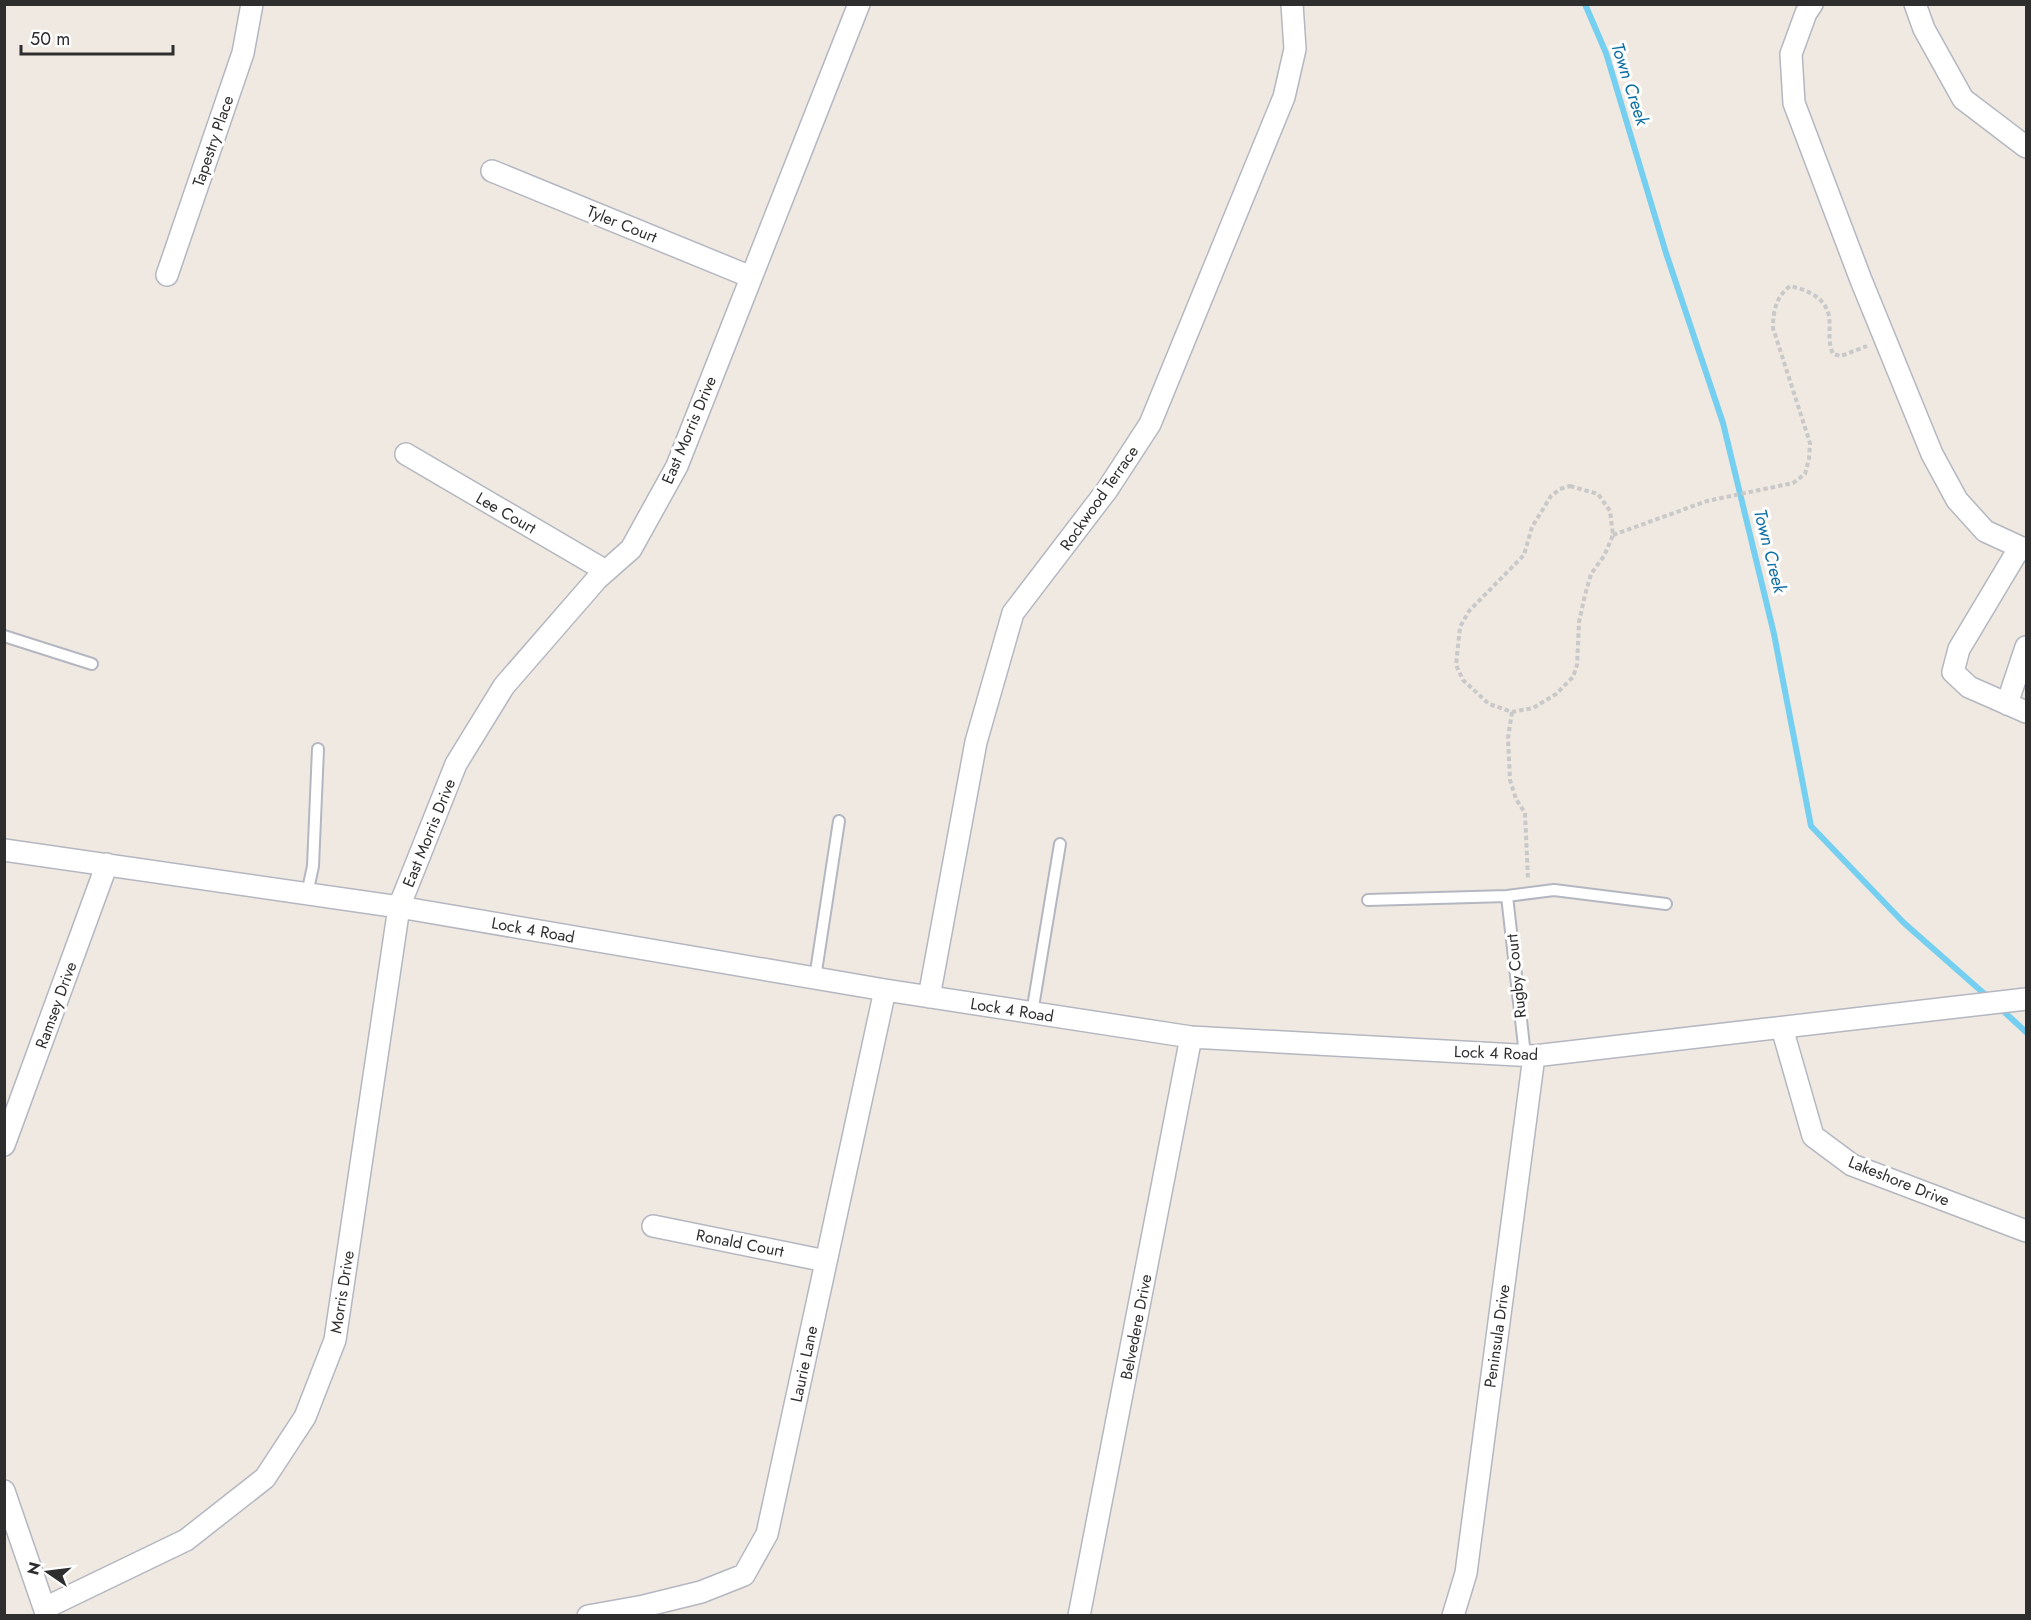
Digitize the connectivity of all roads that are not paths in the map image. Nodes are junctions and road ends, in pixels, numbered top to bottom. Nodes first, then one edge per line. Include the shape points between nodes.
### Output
1 (252, 4) edge
2 (859, 4) edge
3 (1292, 4) edge
4 (1812, 4) edge
5 (1915, 4) edge
6 (2026, 147) edge
7 (492, 171) dead end
8 (167, 275) dead end
9 (751, 277) junction
10 (406, 454) dead end
11 (2023, 548) edge
12 (606, 572) junction
13 (4, 636) edge
14 (2026, 647) edge
15 (92, 664) dead end
16 (2007, 704) junction
17 (2026, 712) edge
18 (318, 749) dead end
19 (839, 821) dead end
20 (1060, 844) dead end
21 (4, 850) edge
22 (107, 864) junction
23 (307, 894) junction
24 (1507, 896) junction
25 (1368, 900) dead end
26 (1666, 904) dead end
27 (399, 907) junction
28 (815, 978) junction
29 (885, 990) junction
30 (929, 997) junction
31 (2026, 999) edge
32 (1032, 1013) junction
33 (1782, 1028) junction
34 (1191, 1037) junction
35 (1529, 1056) junction
36 (4, 1145) edge
37 (653, 1226) dead end
38 (2026, 1231) edge
39 (826, 1261) junction
40 (4, 1491) edge
41 (46, 1612) edge
42 (588, 1616) edge
43 (1079, 1616) edge
44 (1453, 1616) edge

1 - 8 street, Tapestry Place via 243,53
2 - 9 street, East Morris Drive
3 - 30 street, Rockwood Terrace via 1295,50 1284,97 1150,424 1107,490 1013,613 976,742
4 - 11 street via 1791,54 1794,103 1885,339 1932,454 1958,500 1985,531
5 - 6 street via 1924,29 1963,99
7 - 9 street, Tyler Court
9 - 12 street, East Morris Drive via 677,466 632,549
10 - 12 street, Lee Court
11 - 16 street via 1959,649 1953,672 1969,687
12 - 27 street, East Morris Drive via 504,686 456,764
13 - 15 lane
14 - 16 street
16 - 17 street
18 - 23 lane via 313,866
19 - 28 lane
20 - 32 lane
21 - 22 street, Lock 4 Road
22 - 23 street, Lock 4 Road
22 - 36 street, Ramsey Drive
23 - 27 street, Lock 4 Road
24 - 25 lane
24 - 26 lane via 1554,890
24 - 35 lane, Rugby Court
27 - 28 street, Lock 4 Road
27 - 41 street, Morris Drive via 335,1340 305,1417 265,1478 186,1540
28 - 29 street, Lock 4 Road
29 - 30 street, Lock 4 Road
29 - 39 street, Laurie Lane
30 - 32 street, Lock 4 Road
31 - 33 street, Lock 4 Road
32 - 34 street, Lock 4 Road
33 - 35 street, Lock 4 Road
33 - 38 street, Lakeshore Drive via 1813,1136 1852,1165
34 - 35 street, Lock 4 Road
34 - 43 street, Belvedere Drive
35 - 44 street, Peninsula Drive via 1466,1573
37 - 39 street, Ronald Court
39 - 42 street, Laurie Lane via 767,1534 744,1575 701,1592
40 - 41 street

